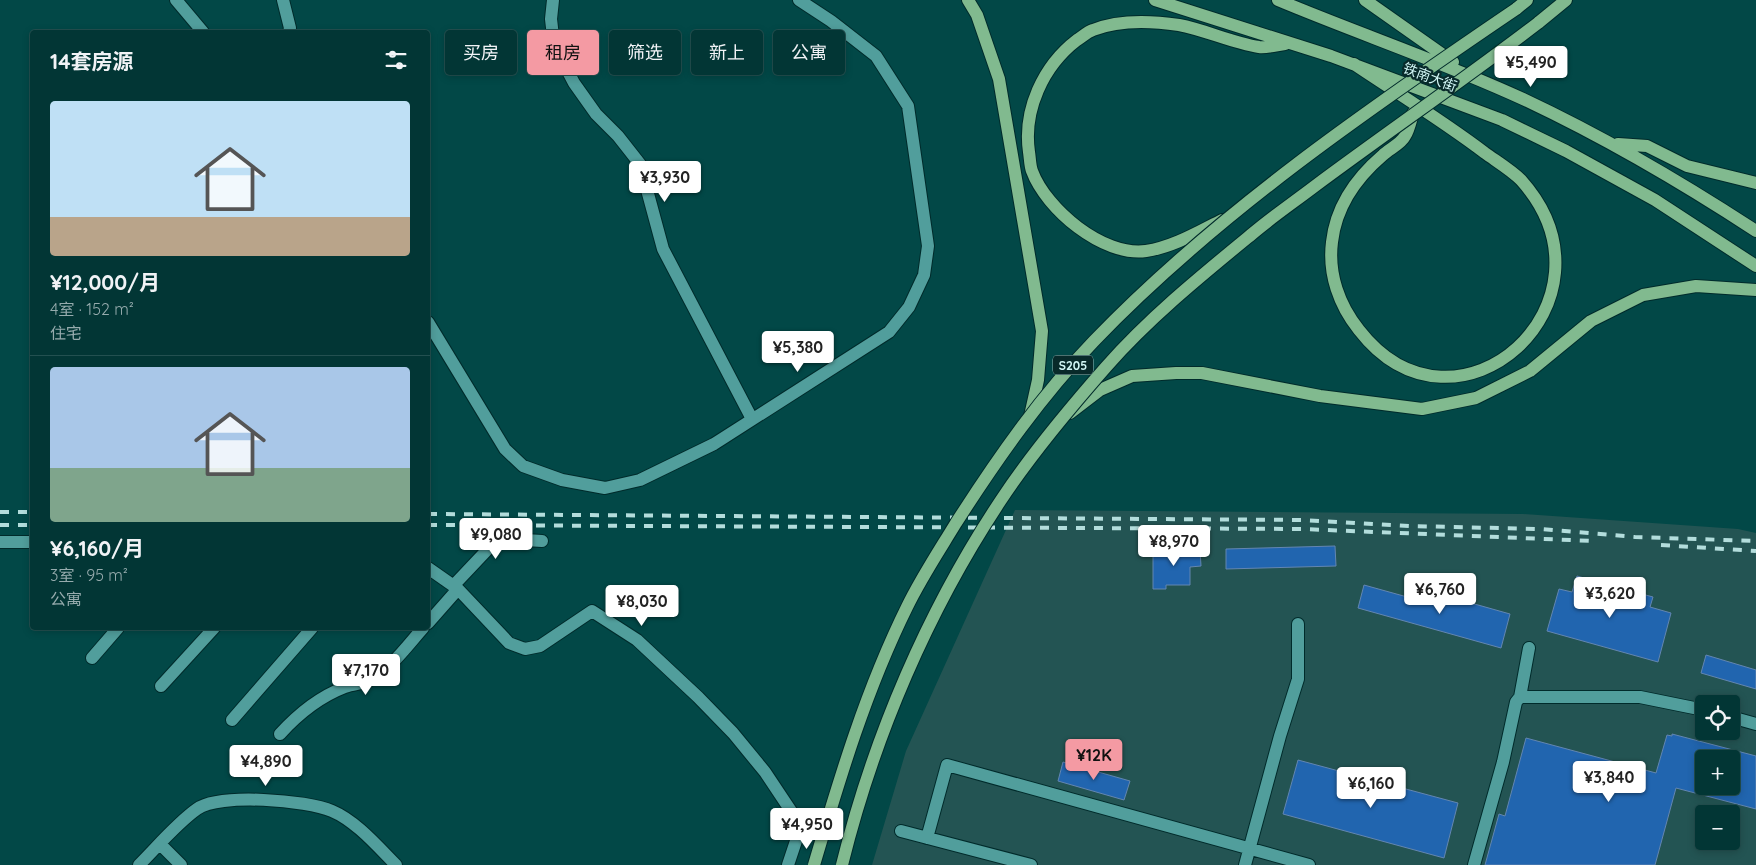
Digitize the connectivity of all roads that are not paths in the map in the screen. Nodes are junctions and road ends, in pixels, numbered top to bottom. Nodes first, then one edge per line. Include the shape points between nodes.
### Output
1 (176, 0) edge
2 (284, 0) edge
3 (553, 0) edge
4 (799, 0) edge
5 (968, 0) edge
6 (1155, 0) edge
7 (1278, 0) edge
8 (1365, 0) edge
9 (1527, 0) edge
10 (1566, 0) edge
11 (1519, 5) edge
12 (201, 30) edge
13 (290, 30) edge
14 (1291, 44) junction
15 (1354, 64) junction
16 (1482, 82) junction
17 (1413, 113) junction
18 (1611, 143) junction
19 (1756, 183) edge
20 (1236, 213) junction
21 (1756, 231) edge
22 (1756, 266) edge
23 (1756, 290) edge
24 (430, 325) edge
25 (1030, 416) junction
26 (1064, 418) junction
27 (752, 419) junction
28 (0, 542) edge
29 (30, 542) edge
30 (542, 542) dead end
31 (430, 569) edge
32 (456, 587) junction
33 (430, 620) edge
34 (1298, 624) dead end
35 (116, 630) edge
36 (212, 630) edge
37 (310, 630) edge
38 (421, 630) edge
39 (1529, 648) dead end
40 (92, 658) dead end
41 (161, 686) dead end
42 (1520, 697) junction
43 (1695, 708) edge
44 (232, 720) dead end
45 (1740, 720) edge
46 (1756, 724) edge
47 (280, 734) dead end
48 (901, 831) dead end
49 (927, 838) junction
50 (160, 844) junction
51 (1250, 848) junction
52 (139, 865) edge
53 (181, 865) edge
54 (396, 865) edge
55 (788, 865) edge
56 (814, 865) edge
57 (842, 865) edge
58 (1031, 865) edge
59 (1245, 865) edge
60 (1309, 865) edge
61 (1474, 865) edge

1 - 12 street
2 - 13 street
3 - 27 street via 554,45 574,83 596,114 640,164 663,249
4 - 27 street via 876,56 908,106 928,246 924,275 908,307 889,332
5 - 25 main road via 977,15 999,79 1042,331 1038,380
6 - 14 main road, 铁南大街
7 - 16 main road, 铁南大街
8 - 16 main road
9 - 11 main road, S205
10 - 17 main road, S205, bridge
11 - 20 main road, S205, bridge
14 - 15 main road, 铁南大街
14 - 20 main road, bridge via 1260,47 1178,25 1138,22 1092,30 1052,64 1031,109 1027,140 1032,171 1051,202 1074,226 1110,246 1144,251 1172,244
15 - 17 main road via 1468,140 1520,180 1540,207 1556,257 1554,290 1542,318 1517,350 1490,368 1452,376 1417,374 1387,359 1366,340 1348,318 1337,292 1331,269 1335,220 1348,193 1371,165 1405,138
15 - 22 main road, 铁南大街 via 1502,120 1566,151 1655,200
16 - 18 main road, 铁南大街 via 1522,98
17 - 26 main road, S205, bridge via 1253,233 1145,326
18 - 19 main road via 1647,146 1687,166
18 - 21 main road, 铁南大街 via 1676,179
20 - 25 main road, S205, bridge via 1130,305 1092,343
23 - 26 main road, bridge via 1696,286 1643,295 1591,321 1530,372 1476,398 1422,409 1320,396 1202,373 1176,373 1132,376 1100,390
24 - 27 street via 505,449 523,466 562,480 604,488 640,480 714,444
25 - 56 main road, S205, bridge via 979,488 907,607 872,685 852,740
26 - 57 main road, S205, bridge via 1002,498 958,570 907,674 868,772
28 - 29 street
30 - 32 street via 509,539 488,549
31 - 32 street
32 - 33 street
32 - 55 street via 509,643 525,649 540,646 592,611 637,640 704,703 765,772 801,826
34 - 51 street via 1298,680
35 - 40 street
36 - 41 street
37 - 44 street
38 - 47 street via 388,667 367,682 324,696 300,713
39 - 42 street
42 - 43 street via 1640,697
42 - 61 street via 1516,702
45 - 46 street
48 - 49 street
49 - 51 street via 947,765
49 - 58 street
50 - 52 street
50 - 53 street
50 - 54 street via 198,808 223,799 303,802 332,811 354,826
51 - 59 street
51 - 60 street

